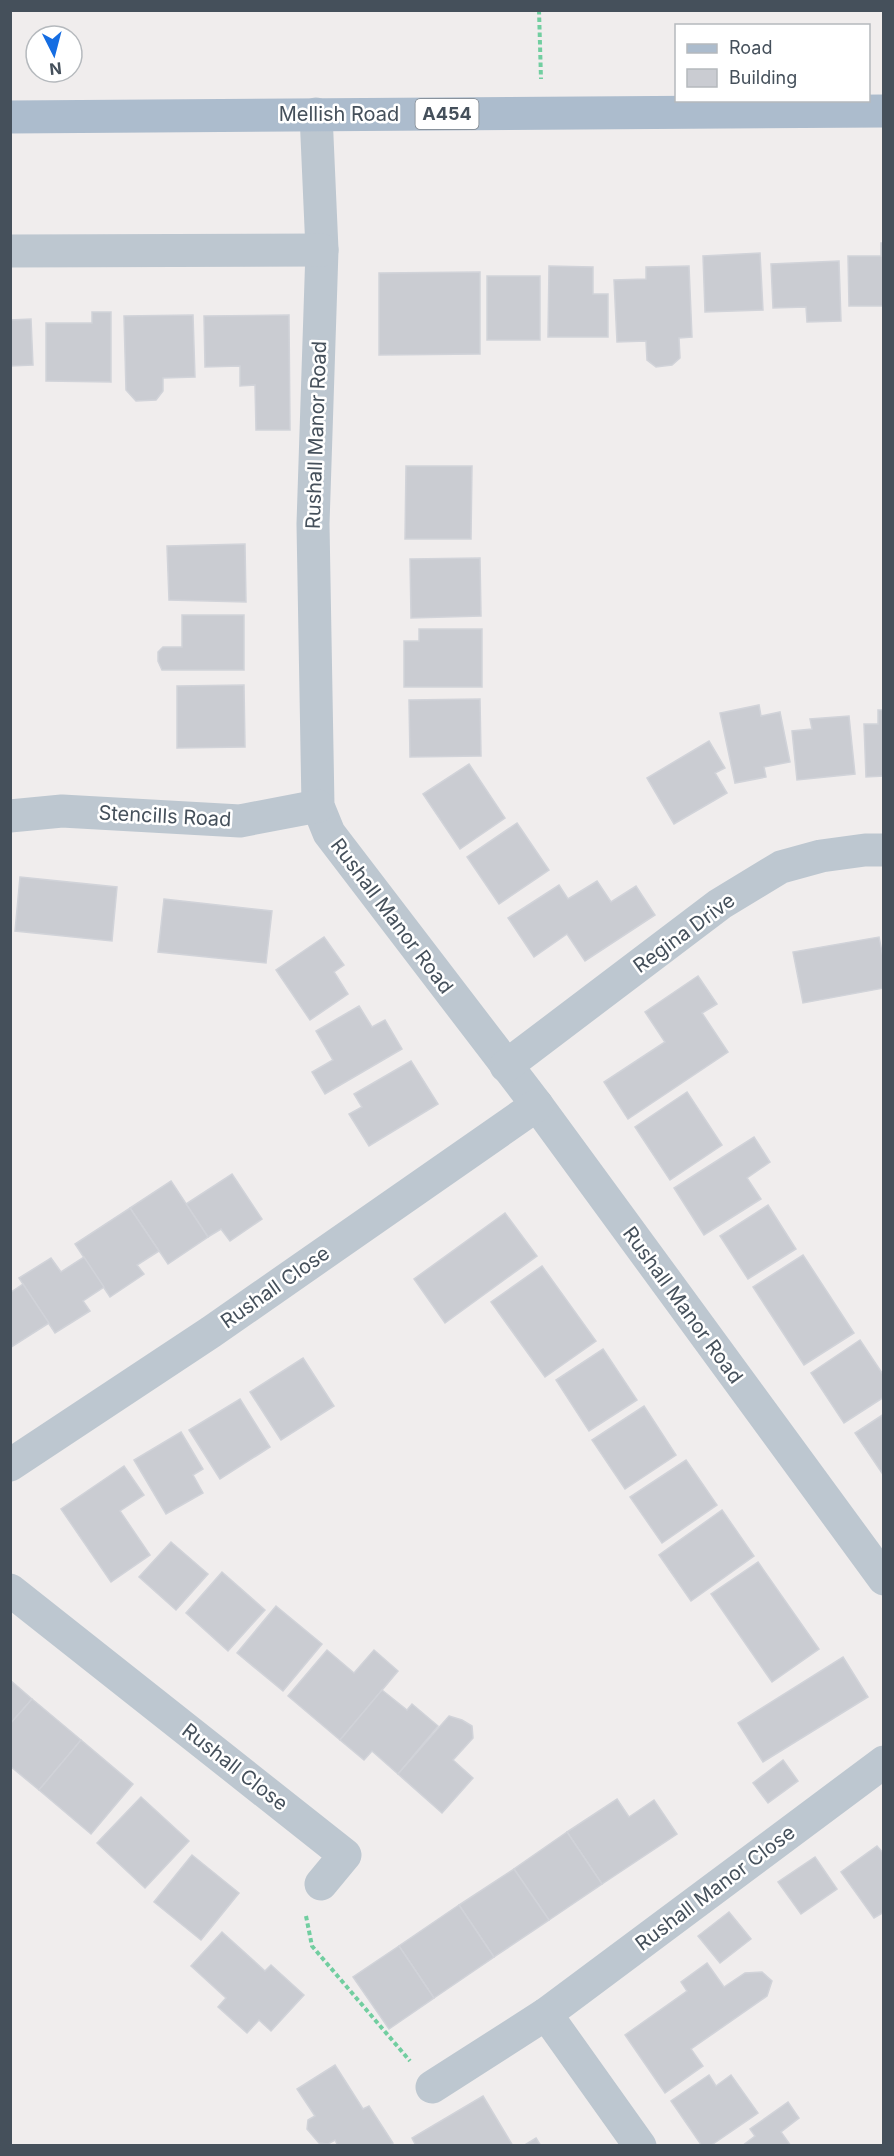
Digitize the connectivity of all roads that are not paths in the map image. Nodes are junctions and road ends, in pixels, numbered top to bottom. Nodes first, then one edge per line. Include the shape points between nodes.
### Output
1 (884, 111) edge
2 (316, 114) junction
3 (10, 117) edge
4 (322, 250) junction
5 (10, 251) edge
6 (318, 806) junction
7 (10, 816) edge
8 (884, 850) edge
9 (506, 1066) junction
10 (537, 1105) junction
11 (10, 1464) edge
12 (884, 1579) edge
13 (10, 1590) edge
14 (884, 1762) edge
15 (321, 1884) road end
16 (546, 2014) junction
17 (432, 2087) road end
18 (640, 2145) edge

1 - 2 main road, Mellish Road / A454
2 - 3 main road, Mellish Road / A454
2 - 4 street, Rushall Manor Road
4 - 5 street
4 - 6 street, Rushall Manor Road via 313,524
6 - 7 street, Stencills Road via 240,820 62,810
6 - 9 street, Rushall Manor Road via 329,833
8 - 9 street, Regina Drive via 821,856 781,867 720,904
9 - 10 street, Rushall Manor Road
10 - 11 street, Rushall Close via 210,1332
10 - 12 street, Rushall Manor Road
13 - 15 street, Rushall Close via 345,1855
14 - 16 street, Rushall Manor Close
16 - 17 street, Rushall Manor Close
16 - 18 street

